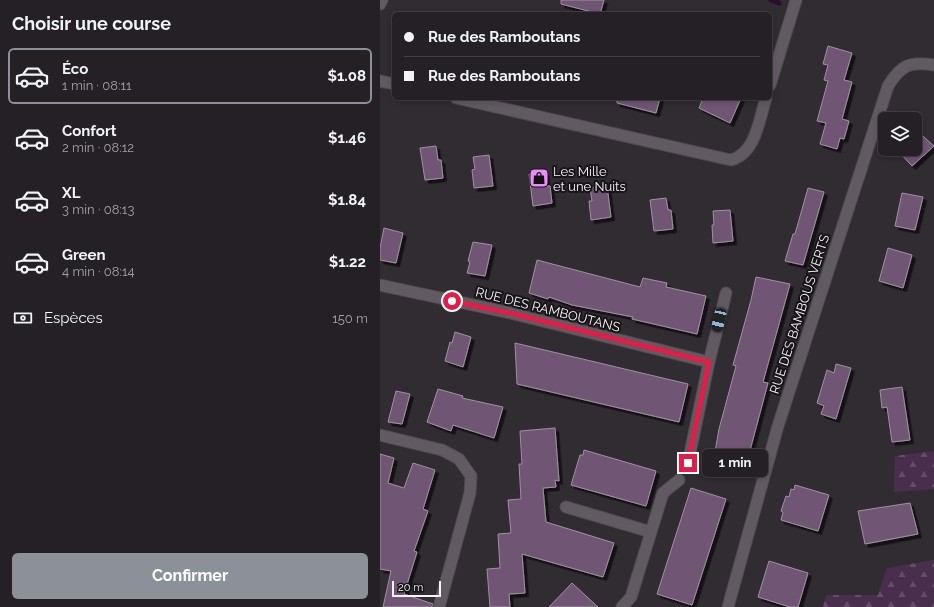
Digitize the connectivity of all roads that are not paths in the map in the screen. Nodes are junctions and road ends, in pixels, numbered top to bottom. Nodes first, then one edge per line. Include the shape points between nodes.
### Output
1 (382, 0) edge
2 (796, 0) edge
3 (380, 4) edge
4 (934, 65) edge
5 (772, 78) edge
6 (380, 81) edge
7 (392, 84) edge
8 (465, 100) edge
9 (765, 100) edge
10 (380, 285) edge
11 (726, 293) dead end
12 (709, 362) junction
13 (380, 435) edge
14 (688, 463) dead end
15 (679, 480) dead end
16 (566, 507) dead end
17 (651, 532) junction
18 (439, 607) edge
19 (622, 607) edge
20 (728, 607) edge

1 - 3 street
2 - 5 street
4 - 20 street, RUE DES BAMBOUS VERTS via 920,62 908,65 897,73 888,86 778,426
6 - 7 street
8 - 9 street via 731,160 745,153 751,145
10 - 12 street, RUE DES RAMBOUTANS via 510,313
11 - 12 street
12 - 14 street
13 - 18 street via 442,450 459,459 471,476 470,493
15 - 17 street via 663,493
16 - 17 street
17 - 19 street via 631,597

